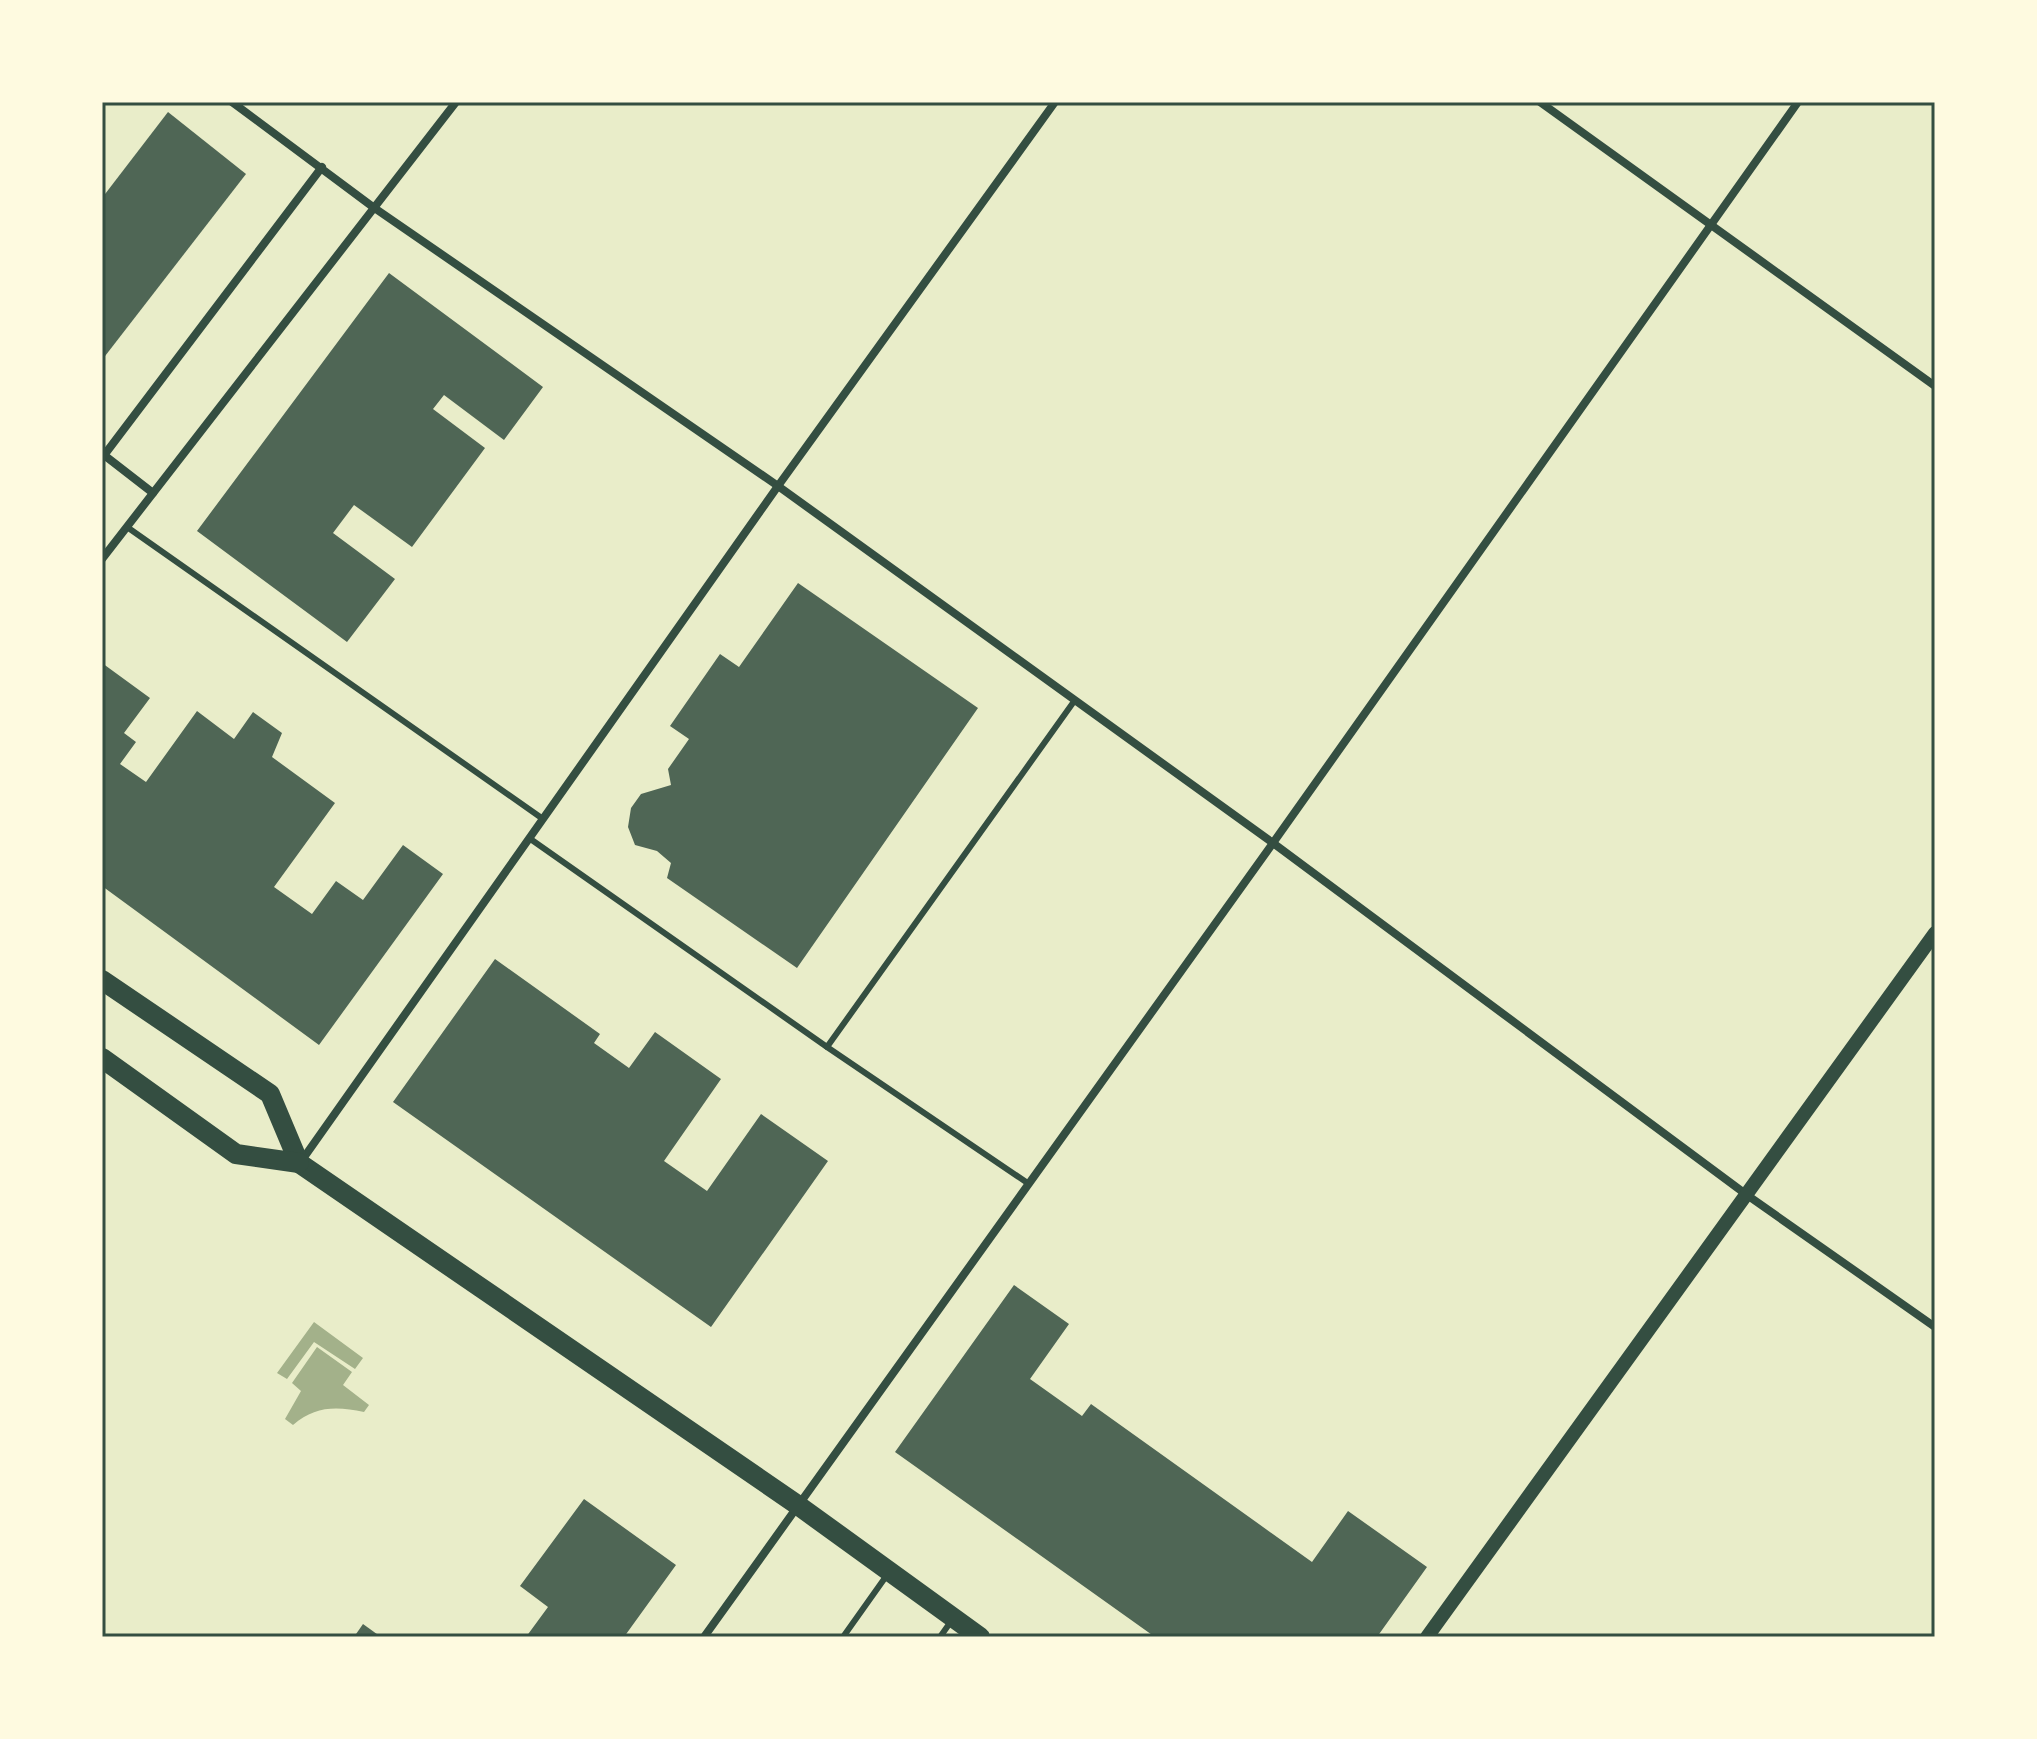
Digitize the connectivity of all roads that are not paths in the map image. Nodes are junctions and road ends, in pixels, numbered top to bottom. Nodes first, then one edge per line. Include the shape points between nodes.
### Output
1 (232, 102) edge
2 (456, 102) edge
3 (1055, 102) edge
4 (1540, 102) edge
5 (1798, 102) edge
6 (322, 167) junction
7 (373, 207) junction
8 (1711, 224) junction
9 (1935, 386) edge
10 (103, 456) edge
11 (778, 486) junction
12 (153, 493) junction
13 (127, 527) junction
14 (102, 559) edge
15 (1075, 700) junction
16 (543, 819) junction
17 (529, 838) junction
18 (1273, 843) junction
19 (1935, 933) edge
20 (102, 980) edge
21 (827, 1047) junction
22 (102, 1058) edge
23 (299, 1163) junction
24 (1029, 1184) junction
25 (1747, 1195) junction
26 (1935, 1327) edge
27 (799, 1506) junction
28 (890, 1572) junction
29 (953, 1618) junction
30 (704, 1637) edge
31 (843, 1637) edge
32 (940, 1637) edge
33 (980, 1637) edge
34 (1427, 1637) edge

1 - 6 street
2 - 7 street
3 - 11 street
4 - 8 street
5 - 8 street
6 - 7 street
6 - 10 street
7 - 11 street
7 - 12 street
8 - 9 street
8 - 18 street
10 - 12 street
11 - 15 street
11 - 16 street
12 - 13 street
13 - 14 street
13 - 16 lane
15 - 18 street
15 - 21 lane
16 - 17 street
17 - 21 lane
17 - 23 street
18 - 24 street
18 - 25 street
19 - 25 street
20 - 23 main road via 270,1094
21 - 24 lane
22 - 23 main road via 236,1154
23 - 27 main road
24 - 27 street
25 - 26 street
25 - 34 street
27 - 28 main road
27 - 30 street
28 - 29 main road
28 - 31 lane
29 - 32 lane
29 - 33 main road

